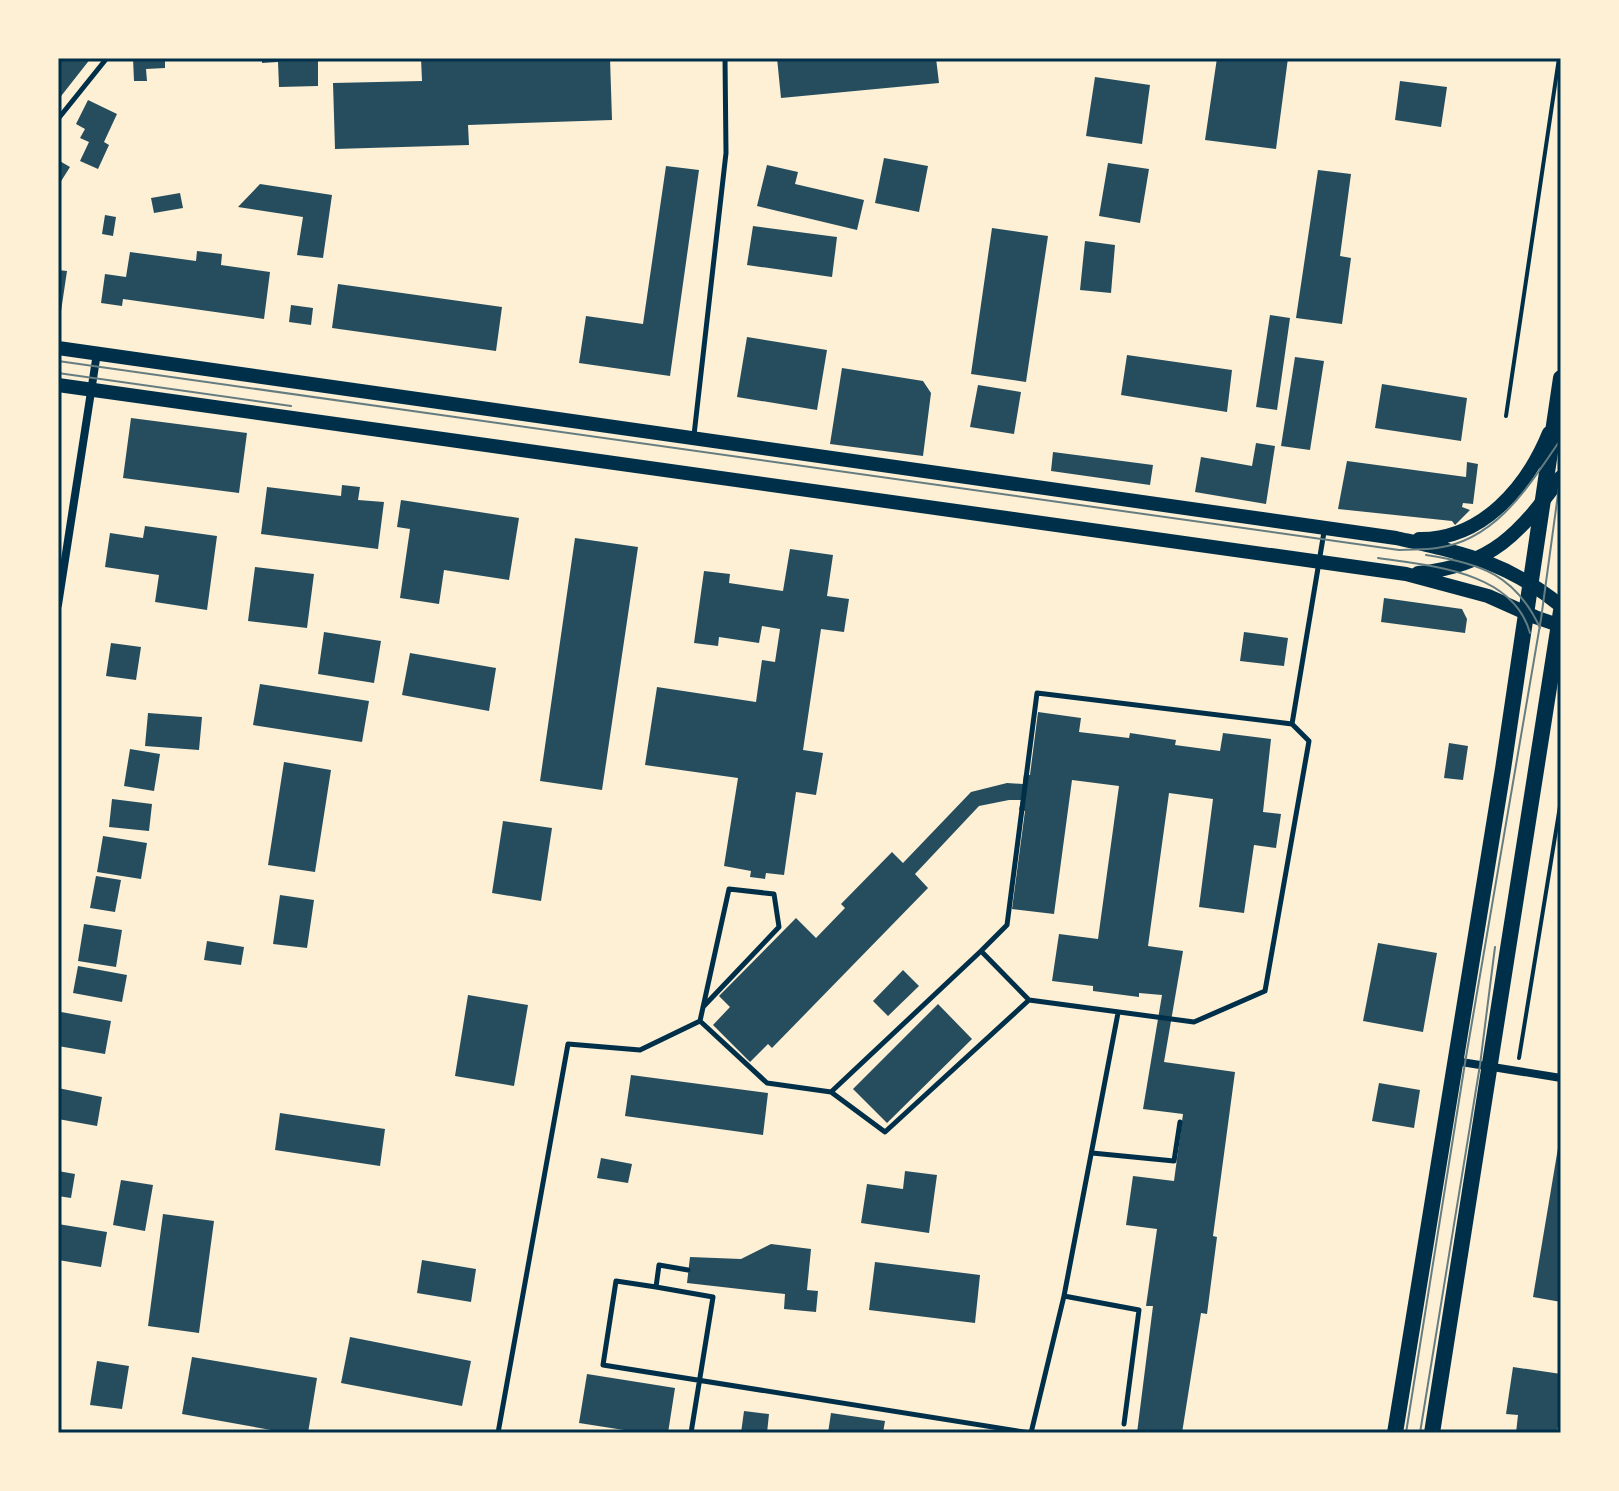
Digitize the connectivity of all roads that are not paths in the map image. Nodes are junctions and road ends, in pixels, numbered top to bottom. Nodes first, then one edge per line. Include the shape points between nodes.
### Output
1 (107, 58) edge
2 (725, 58) edge
3 (58, 119) edge
4 (58, 348) edge
5 (97, 353) junction
6 (1561, 378) edge
7 (58, 385) edge
8 (91, 390) junction
9 (1555, 418) junction
10 (694, 439) junction
11 (1561, 477) edge
12 (1541, 503) junction
13 (1324, 529) junction
14 (1396, 538) junction
15 (1478, 557) junction
16 (1319, 562) junction
17 (1406, 574) junction
18 (1530, 584) junction
19 (58, 605) edge
20 (1527, 614) junction
21 (1560, 617) edge
22 (1292, 724) junction
23 (981, 951) junction
24 (1029, 1000) junction
25 (703, 1007) junction
26 (1118, 1013) junction
27 (700, 1021) junction
28 (1454, 1061) junction
29 (1490, 1067) junction
30 (1561, 1078) edge
31 (831, 1092) junction
32 (1180, 1122) dead end
33 (1092, 1153) junction
34 (688, 1270) dead end
35 (656, 1287) junction
36 (1064, 1296) junction
37 (699, 1380) junction
38 (1124, 1424) dead end
39 (498, 1433) edge
40 (691, 1433) edge
41 (1030, 1433) edge
42 (1395, 1433) edge
43 (1432, 1433) edge

1 - 3 lane
2 - 10 lane via 726,153
4 - 5 street
5 - 8 street
5 - 10 street
6 - 9 main road
7 - 8 street
8 - 16 street
8 - 19 street
9 - 12 main road
9 - 14 street via 1540,455 1491,516 1452,534
10 - 13 street
11 - 12 street
12 - 15 street via 1524,526
12 - 18 main road
13 - 14 street
13 - 16 lane
14 - 15 street
15 - 17 street via 1449,570
15 - 18 street
16 - 17 street
16 - 22 lane
17 - 20 street via 1488,596
18 - 20 main road
18 - 21 street
20 - 21 street
20 - 28 main road
21 - 29 main road
22 - 23 lane via 1037,693 1007,925
22 - 26 lane via 1309,741 1265,991 1194,1022
23 - 24 lane
23 - 31 lane
24 - 26 lane
24 - 31 lane via 885,1132
25 - 25 lane via 729,889 774,894 779,927
25 - 27 lane
26 - 33 lane
27 - 31 lane via 767,1083
27 - 39 lane via 640,1050 568,1044
28 - 29 street
28 - 42 main road
29 - 30 street
29 - 43 main road
32 - 33 lane via 1174,1161
33 - 36 lane
34 - 35 lane via 659,1265
35 - 37 lane via 713,1297
35 - 37 lane via 616,1281 603,1365
36 - 38 lane via 1139,1310
36 - 41 lane
37 - 40 lane
37 - 41 lane

